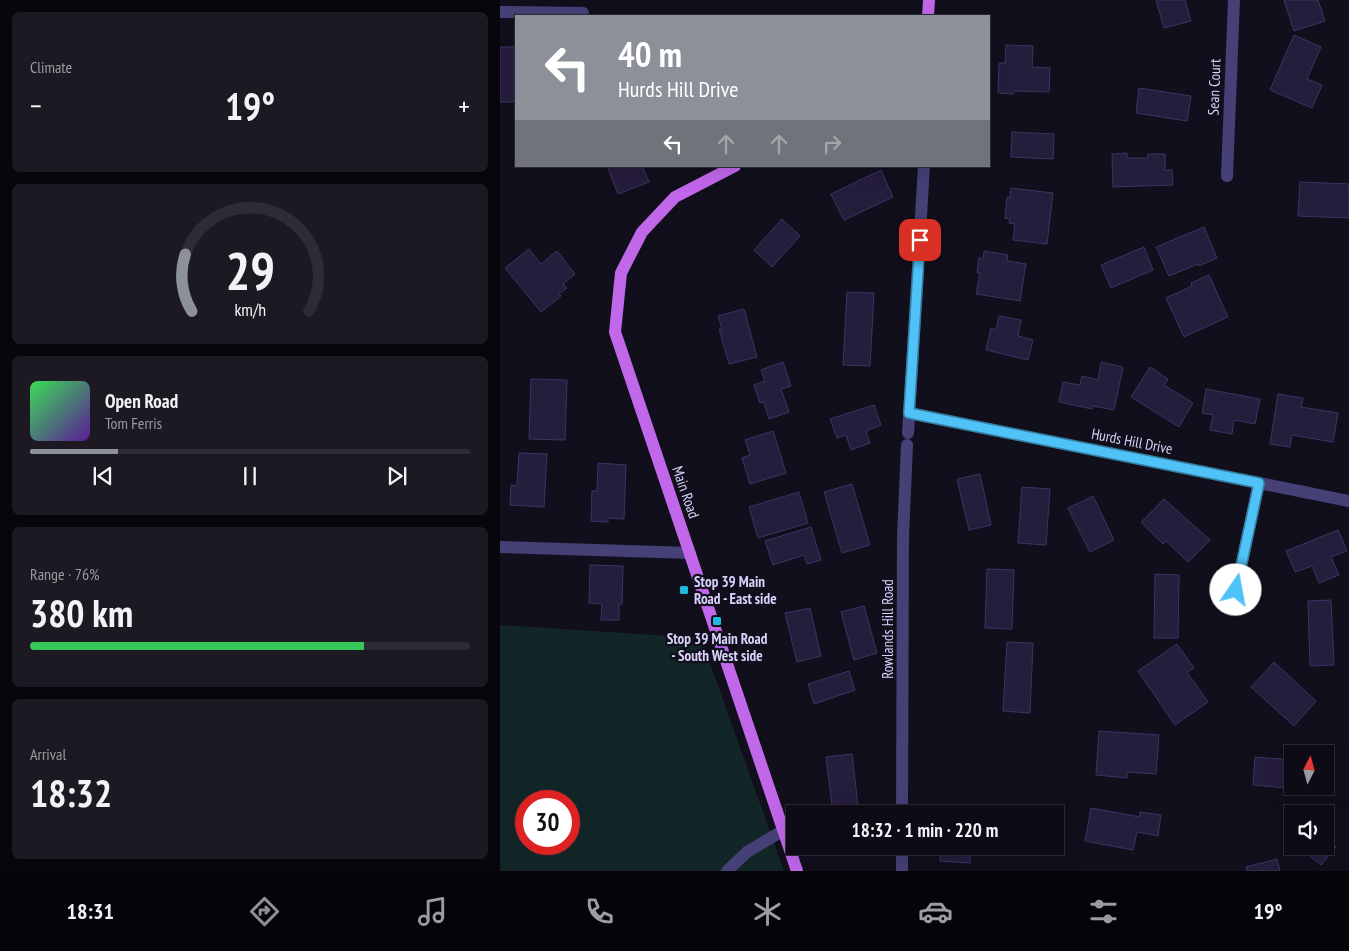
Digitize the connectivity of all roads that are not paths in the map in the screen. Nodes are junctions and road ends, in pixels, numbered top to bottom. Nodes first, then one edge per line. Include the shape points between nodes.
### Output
1 (929, 0) edge
2 (1234, 0) edge
3 (500, 12) edge
4 (583, 12) dead end
5 (928, 15) edge
6 (733, 167) edge
7 (924, 167) edge
8 (1227, 176) dead end
9 (909, 413) junction
10 (1259, 483) junction
11 (1349, 501) edge
12 (500, 547) edge
13 (690, 553) junction
14 (1232, 608) dead end
15 (902, 805) edge
16 (784, 830) junction
17 (902, 855) edge
18 (727, 871) edge
19 (797, 871) edge
20 (902, 871) edge

1 - 5 main road
2 - 8 street, Sean Court
3 - 4 street
6 - 13 main road, Main Road via 675,197 642,232 621,273 615,332
7 - 9 street, Rowlands Hill Road
9 - 10 street, Hurds Hill Drive
9 - 15 street, Rowlands Hill Road via 903,547
10 - 11 street, Hurds Hill Drive
10 - 14 street
12 - 13 street
13 - 16 main road, Main Road
16 - 18 street via 747,852
16 - 19 main road, Main Road
17 - 20 street

